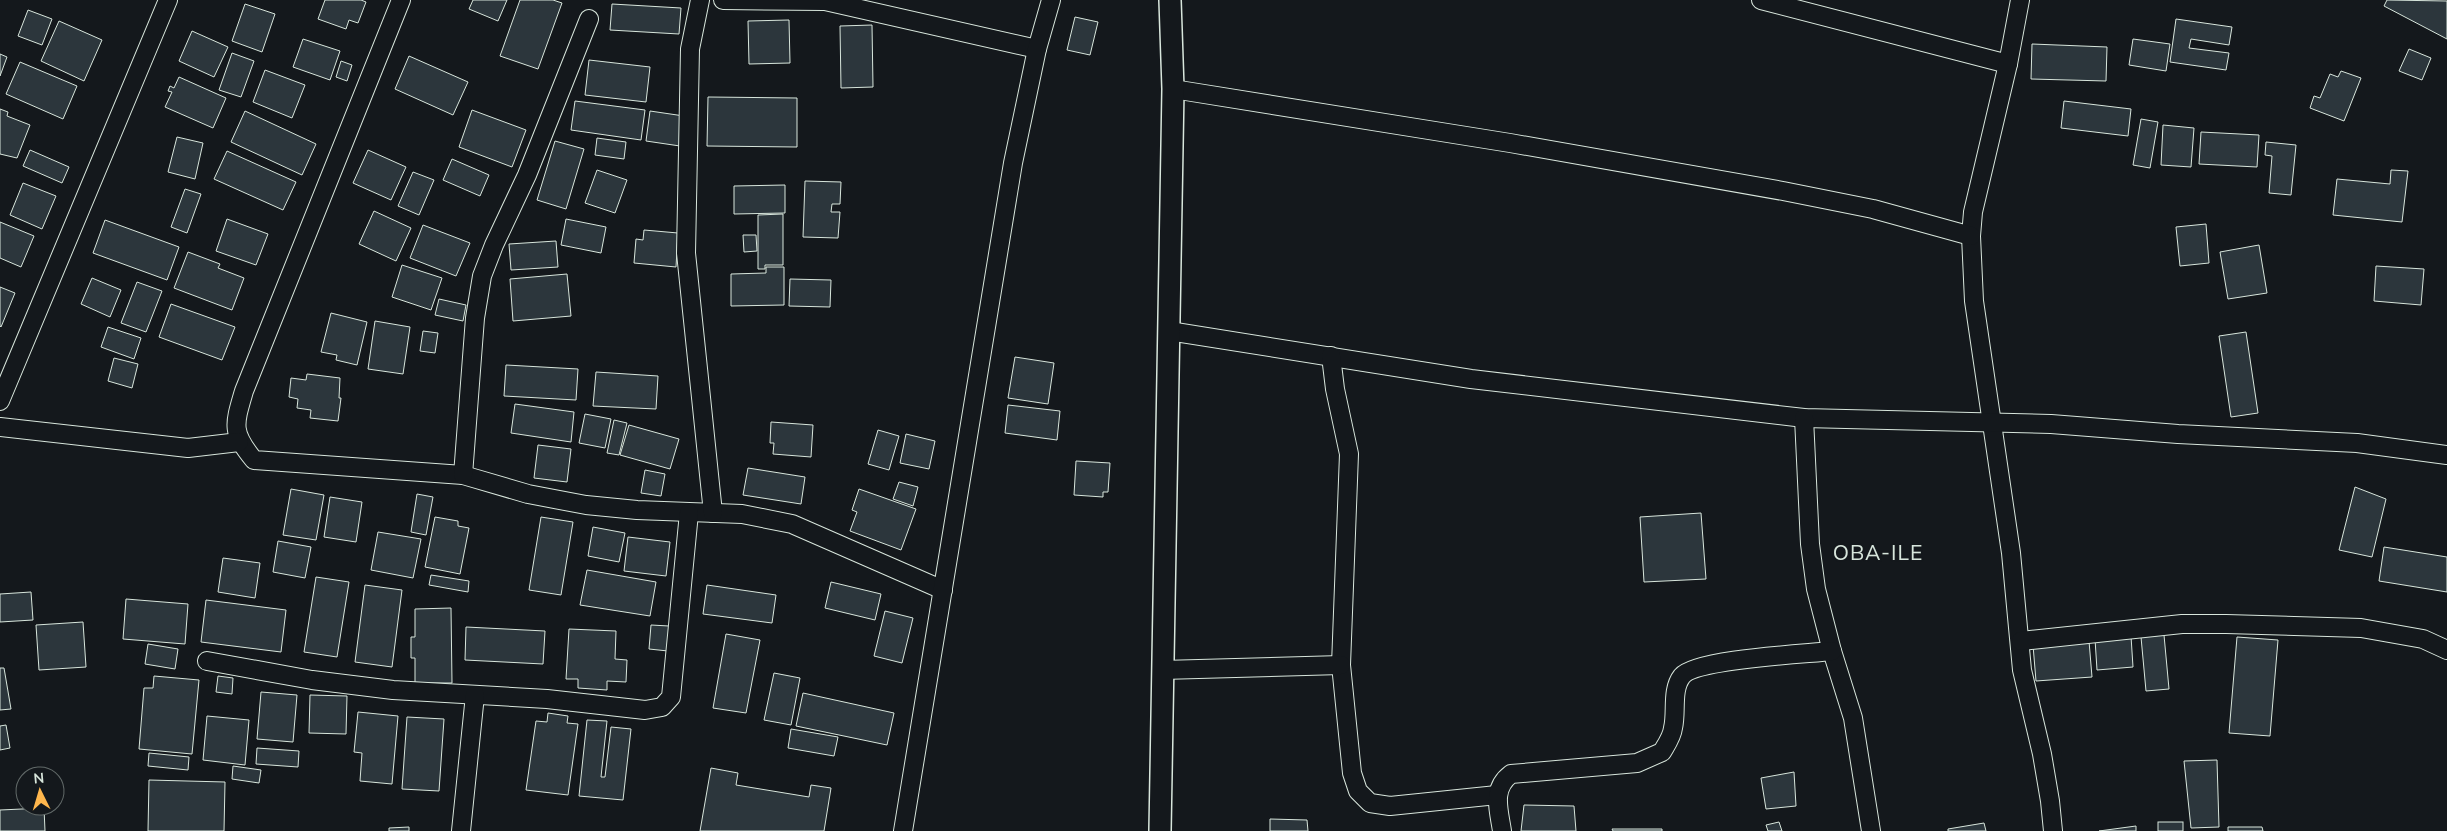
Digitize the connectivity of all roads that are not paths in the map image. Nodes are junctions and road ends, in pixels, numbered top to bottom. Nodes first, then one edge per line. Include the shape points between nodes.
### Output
1 (168, 0) edge
2 (401, 0) edge
3 (700, 0) edge
4 (723, 0) edge
5 (1051, 0) edge
6 (1170, 0) edge
7 (1761, 0) edge
8 (2020, 0) edge
9 (866, 5) edge
10 (588, 19) dead end
11 (1037, 49) junction
12 (2008, 64) junction
13 (1173, 89) junction
14 (1971, 236) junction
15 (1169, 330) junction
16 (1331, 356) junction
17 (0, 401) edge
18 (1804, 418) junction
19 (1992, 423) junction
20 (0, 427) edge
21 (239, 442) junction
22 (2447, 454) edge
23 (463, 474) junction
24 (689, 513) junction
25 (713, 513) junction
26 (943, 590) junction
27 (2021, 640) junction
28 (2447, 650) edge
29 (1832, 652) junction
30 (207, 660) dead end
31 (1341, 665) junction
32 (1162, 670) junction
33 (475, 695) junction
34 (1497, 795) junction
35 (461, 831) edge
36 (903, 831) edge
37 (1160, 831) edge
38 (1502, 831) edge
39 (1871, 831) edge
40 (2053, 831) edge

1 - 17 street
2 - 21 street via 244,391 236,418
3 - 25 street via 690,49 686,252
4 - 9 street via 826,1
5 - 11 street
6 - 13 street
7 - 12 street
8 - 12 street
9 - 11 street
10 - 23 street via 527,175 482,276 475,318
11 - 26 street via 1013,163
12 - 14 street via 1989,137
13 - 14 street via 1783,191 1873,209
13 - 15 street
14 - 19 street via 1974,301
15 - 16 street
15 - 32 street
16 - 18 street via 1471,379
16 - 31 street via 1349,454
18 - 19 street
18 - 29 street via 1810,544 1816,588
19 - 22 street via 2357,442
19 - 27 street
20 - 21 street via 188,448
21 - 23 street via 254,460
23 - 24 street via 528,494 586,505
24 - 25 street
24 - 33 street via 671,697 662,707 645,710
25 - 26 street via 742,514 792,524
26 - 36 street
27 - 28 street via 2182,624 2226,624 2376,630 2423,639
27 - 40 street via 2022,670 2042,754
29 - 34 street via 1693,668 1682,676 1674,700 1674,728 1662,752 1637,763 1511,774 1502,780
29 - 39 street via 1853,718
30 - 33 street via 312,680 393,690
31 - 32 street
31 - 34 street via 1352,773 1358,791 1370,803 1390,806
32 - 37 street
33 - 35 street
34 - 38 street

